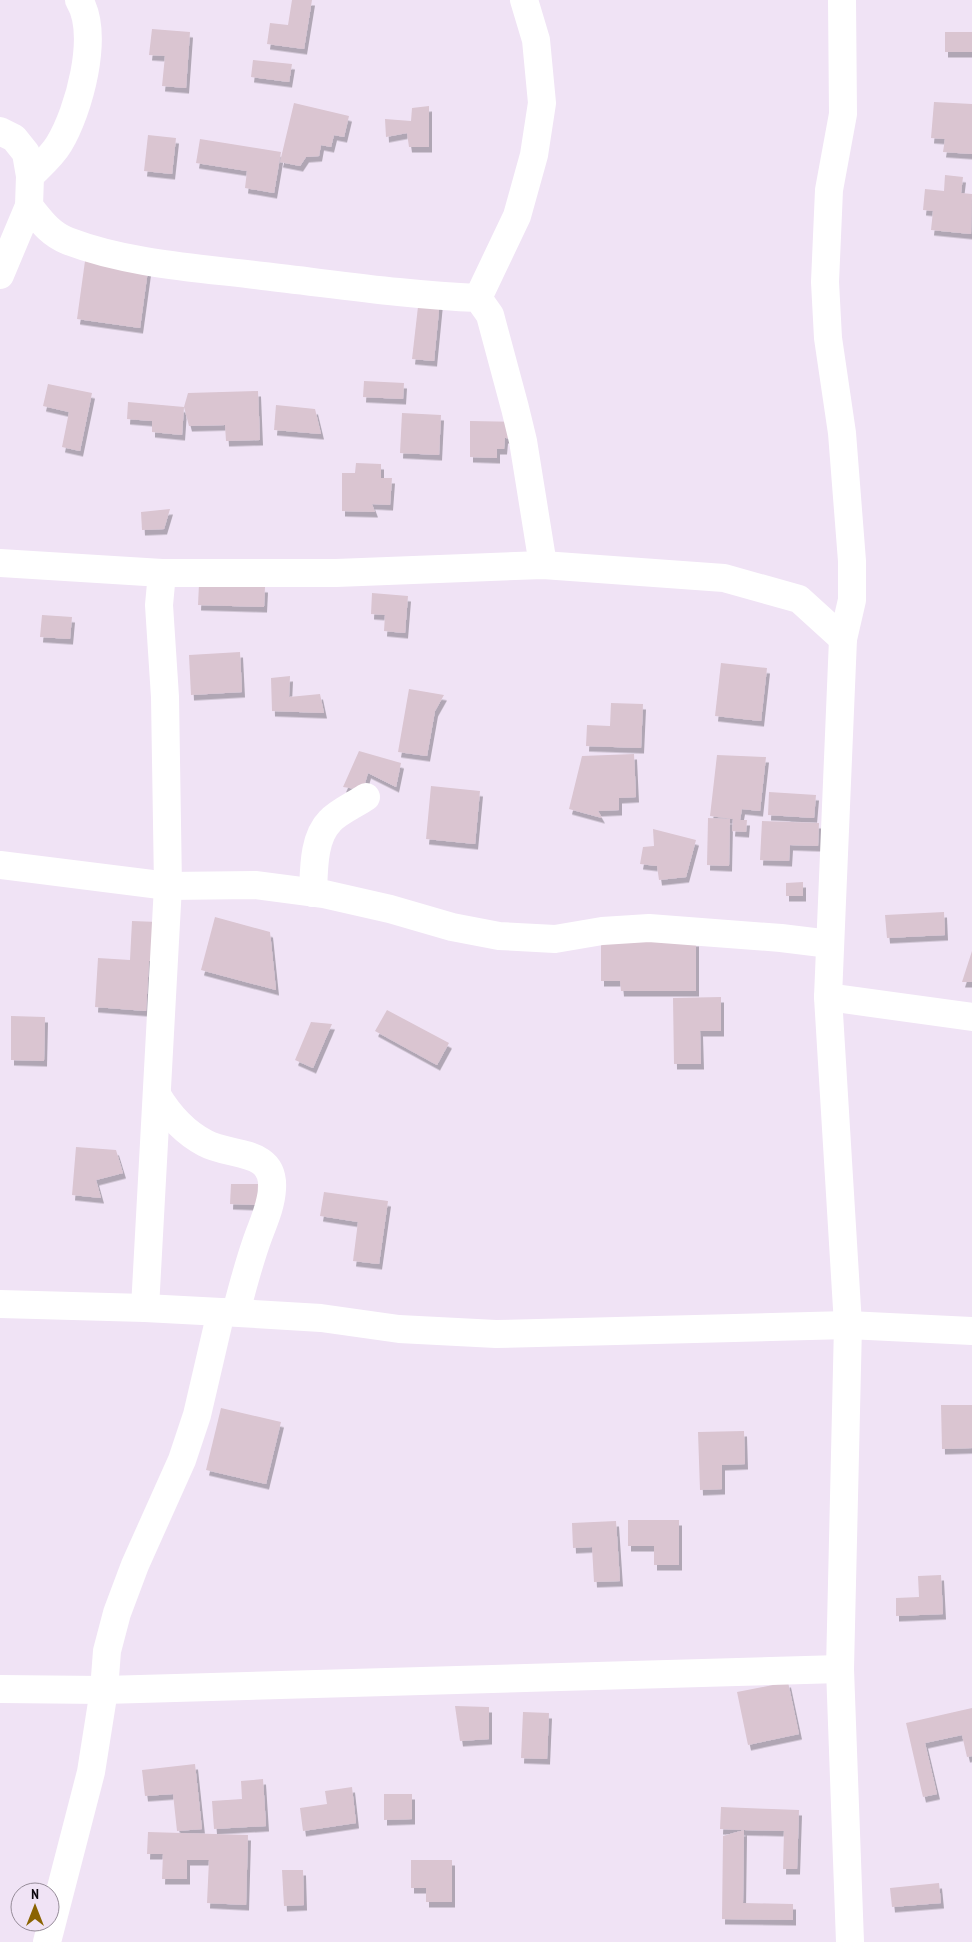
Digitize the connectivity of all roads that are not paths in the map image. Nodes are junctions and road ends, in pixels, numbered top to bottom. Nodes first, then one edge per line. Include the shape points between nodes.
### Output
1 (79, 0) edge
2 (524, 0) edge
3 (842, 0) edge
4 (0, 130) edge
5 (30, 176) junction
6 (30, 206) junction
7 (0, 274) edge
8 (478, 298) junction
9 (0, 563) edge
10 (543, 565) junction
11 (162, 573) junction
12 (843, 639) junction
13 (366, 797) dead end
14 (0, 865) edge
15 (168, 886) junction
16 (313, 893) junction
17 (830, 944) junction
18 (828, 997) junction
19 (972, 1017) edge
20 (157, 1095) junction
21 (0, 1304) edge
22 (145, 1308) junction
23 (228, 1312) junction
24 (848, 1325) junction
25 (972, 1331) edge
26 (840, 1669) junction
27 (0, 1689) edge
28 (104, 1690) junction
29 (47, 1942) edge
30 (850, 1942) edge

1 - 5 street via 88,38 85,74 75,110 59,145
2 - 8 street via 536,40 542,103 534,155 517,216
3 - 12 street via 843,114 829,190 825,282 852,561 852,600
4 - 5 street via 14,138 26,153
5 - 6 street
6 - 7 street
6 - 8 street via 47,229 67,240 115,255 339,286
8 - 10 street via 490,315 515,408
9 - 11 street
10 - 11 street via 336,574
10 - 12 street via 724,578 799,599
11 - 15 street via 159,604 165,697
12 - 17 street
13 - 16 street via 330,821 320,836
14 - 15 street
15 - 16 street via 255,885
15 - 20 street
16 - 17 street via 499,936 555,938 649,928
17 - 18 street
18 - 19 street
18 - 24 street
20 - 22 street
20 - 23 street via 168,1114 199,1140 219,1149 262,1160 270,1171 269,1208
21 - 22 street
22 - 23 street
23 - 24 street via 321,1318 399,1329 496,1334
23 - 28 street via 182,1460 117,1613 107,1651
24 - 25 street
24 - 26 street
26 - 28 street
26 - 30 street
27 - 28 street
28 - 29 street via 91,1772

